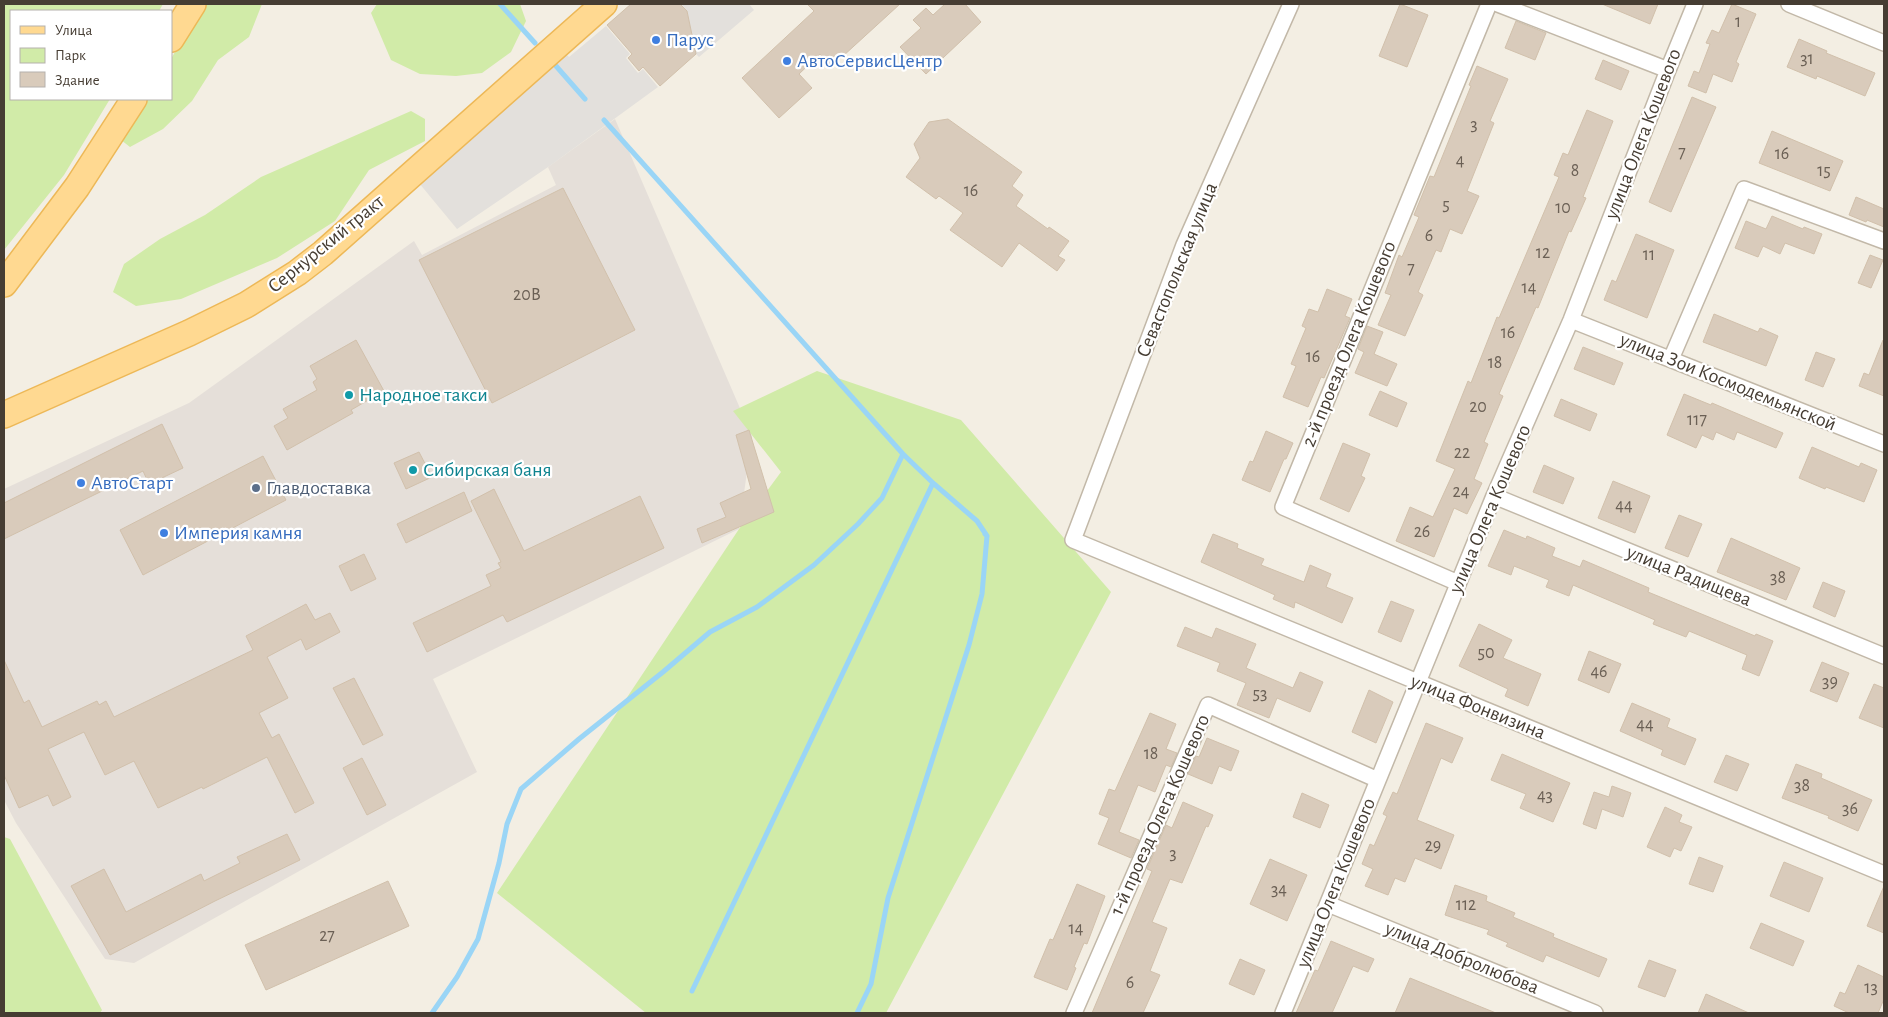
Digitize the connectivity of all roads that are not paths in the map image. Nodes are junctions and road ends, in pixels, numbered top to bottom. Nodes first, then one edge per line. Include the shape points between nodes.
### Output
1 (193, 4) edge
2 (604, 4) edge
3 (1290, 4) edge
4 (1489, 4) edge
5 (1498, 4) edge
6 (1695, 4) edge
7 (1789, 4) edge
8 (172, 37) edge
9 (1884, 42) edge
10 (1668, 70) junction
11 (133, 100) edge
12 (1884, 240) edge
13 (4, 284) edge
14 (1571, 320) junction
15 (1671, 360) junction
16 (4, 396) edge
17 (45, 396) junction
18 (4, 415) edge
19 (1884, 444) edge
20 (1494, 496) junction
21 (1072, 540) joint
22 (1458, 583) junction
23 (1884, 656) edge
24 (1418, 682) junction
25 (1378, 780) junction
26 (1884, 874) edge
27 (1328, 904) junction
28 (1074, 1013) edge
29 (1283, 1013) edge
30 (1595, 1013) edge

1 - 8 main road
2 - 17 main road, Сернурский тракт via 297,273 207,325
3 - 21 street, Севастопольская улица via 1184,245
4 - 22 street, 2-й проезд Олега Кошевого via 1282,507
5 - 10 street
6 - 10 street, улица Олега Кошевого
7 - 9 street
10 - 14 street, улица Олега Кошевого
11 - 13 main road via 72,194
12 - 15 street via 1744,189
14 - 15 street, улица Зои Космодемьянской
14 - 20 street, улица Олега Кошевого
15 - 19 street, улица Зои Космодемьянской
16 - 17 main road
17 - 18 main road, Сернурский тракт
20 - 22 street, улица Олега Кошевого
20 - 23 street, улица Радищева
21 - 24 street, улица Фонвизина
22 - 24 street, улица Олега Кошевого
24 - 25 street, улица Олега Кошевого
24 - 26 street, улица Фонвизина
25 - 27 street, улица Олега Кошевого
25 - 28 street, 1-й проезд Олега Кошевого via 1208,705
27 - 29 street, улица Олега Кошевого
27 - 30 street, улица Добролюбова

